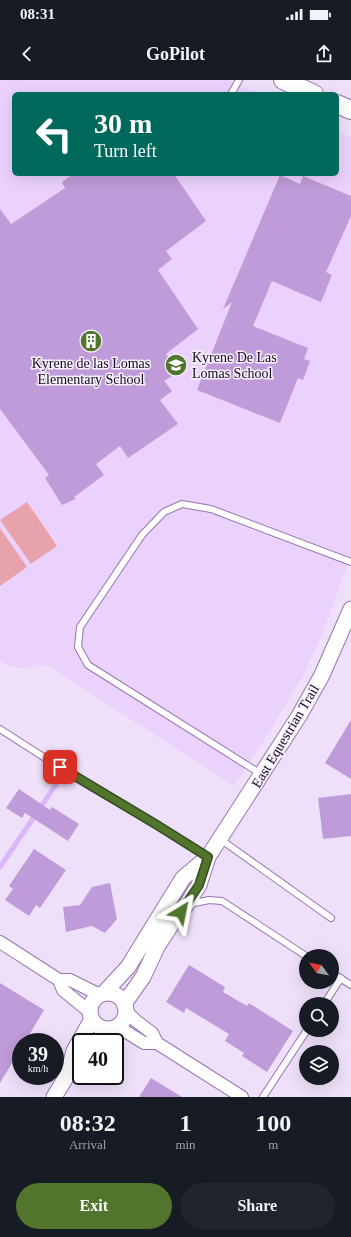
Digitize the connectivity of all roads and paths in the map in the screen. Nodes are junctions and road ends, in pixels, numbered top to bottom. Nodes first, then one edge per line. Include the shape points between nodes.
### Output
1 (239, 80) edge
2 (283, 80) edge
3 (232, 92) edge
4 (310, 92) edge
5 (339, 105) edge
6 (351, 110) edge
7 (351, 562) edge
8 (351, 609) edge
9 (0, 729) edge
10 (261, 775) junction
11 (220, 839) junction
12 (208, 857) junction
13 (187, 904) junction
14 (330, 918) dead end
15 (0, 942) edge
16 (299, 951) edge
17 (341, 978) joint
18 (59, 980) junction
19 (351, 985) edge
20 (102, 995) junction
21 (329, 997) edge
22 (125, 1008) junction
23 (91, 1015) junction
24 (114, 1027) junction
25 (108, 1033) edge
26 (302, 1037) edge
27 (157, 1043) junction
28 (72, 1071) edge
29 (68, 1074) junction
30 (54, 1097) edge
31 (242, 1097) edge
32 (263, 1097) edge

1 - 3 lane
2 - 4 main road
5 - 6 main road
7 - 10 lane via 211,509 182,504 164,512 142,535 80,627 78,647 88,665
8 - 10 street, East Equestrian Trail via 322,675
9 - 12 lane
10 - 11 street, East Equestrian Trail
11 - 12 street, East Equestrian Trail
11 - 14 lane
12 - 13 street, East Equestrian Trail via 199,885
12 - 20 street, East Equestrian Trail via 183,878 128,967
13 - 16 lane via 209,900 222,901
13 - 22 street, East Equestrian Trail via 157,947
15 - 18 street
17 - 19 lane
17 - 21 lane
18 - 20 street via 70,980
18 - 23 street via 63,990
20 - 22 street via 109,993 118,996
20 - 23 street via 93,1002
22 - 24 street via 125,1017
22 - 27 street via 135,1020 152,1033
23 - 24 street via 100,1027
23 - 29 street via 74,1051
24 - 25 street
24 - 27 street via 144,1043
26 - 32 lane
27 - 31 street
28 - 29 street
29 - 30 street

